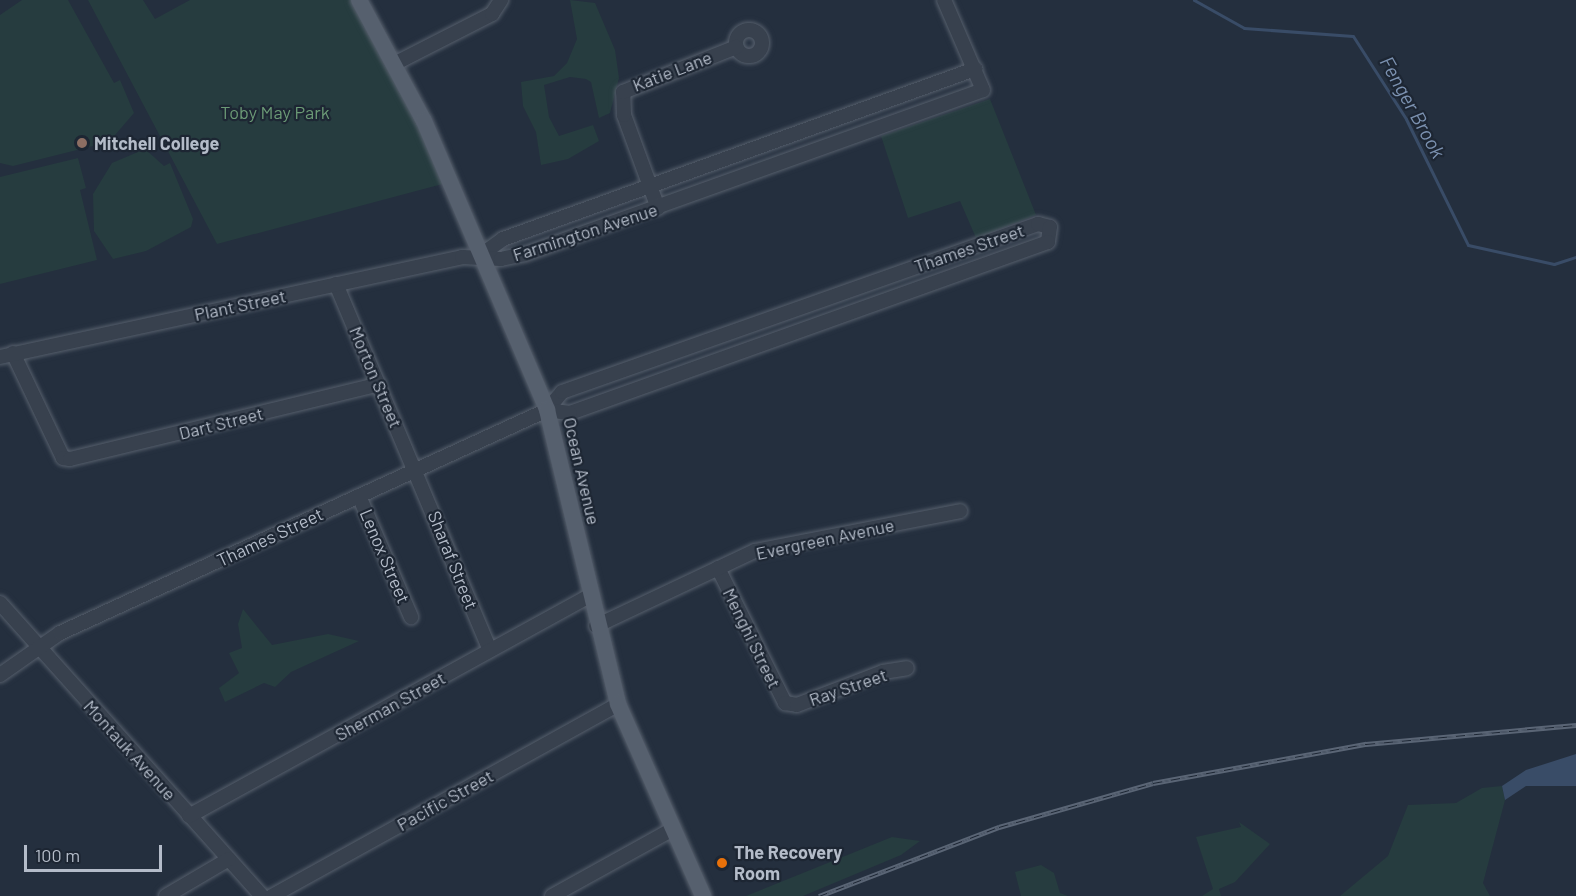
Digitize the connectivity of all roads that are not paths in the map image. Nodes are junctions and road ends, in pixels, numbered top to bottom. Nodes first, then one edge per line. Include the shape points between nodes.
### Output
1 (359, 0) edge
2 (501, 0) edge
3 (944, 0) edge
4 (736, 47) dead end
5 (394, 64) junction
6 (975, 69) junction
7 (650, 186) junction
8 (658, 208) junction
9 (481, 255) junction
10 (873, 281) junction
11 (336, 284) junction
12 (881, 301) junction
13 (682, 349) junction
14 (7, 355) edge
15 (689, 370) junction
16 (379, 384) junction
17 (548, 410) junction
18 (416, 470) junction
19 (359, 496) junction
20 (960, 511) dead end
21 (718, 568) junction
22 (590, 596) junction
23 (0, 603) edge
24 (411, 617) dead end
25 (596, 626) junction
26 (37, 648) junction
27 (490, 650) junction
28 (907, 669) dead end
29 (0, 675) edge
30 (618, 704) junction
31 (789, 705) joint
32 (189, 816) junction
33 (671, 830) junction
34 (229, 859) junction
35 (166, 896) edge
36 (262, 896) edge
37 (272, 896) edge
38 (552, 896) edge
39 (703, 896) edge

1 - 5 main road, Ocean Avenue
2 - 5 street via 492,14
3 - 6 street
4 - 7 street, Katie Lane via 623,92 624,115
5 - 9 main road, Ocean Avenue
6 - 7 street, Farmington Avenue
6 - 8 street, Farmington Avenue via 983,90
7 - 8 street, Katie Lane
7 - 9 street, Farmington Avenue via 503,239
8 - 9 street, Farmington Avenue via 525,254 501,259
9 - 11 street, Plant Street
9 - 17 main road, Ocean Avenue
10 - 12 street
10 - 12 street, Thames Street via 1038,224 1050,227 1048,242
10 - 13 street, Thames Street
11 - 14 street, Plant Street
11 - 16 street, Morton Street
12 - 15 street, Thames Street
13 - 15 street
13 - 17 street, Thames Street via 562,392
14 - 16 street, Dart Street via 63,458
15 - 17 street, Thames Street via 570,412
16 - 18 street, Morton Street
17 - 18 street, Thames Street
17 - 22 main road, Ocean Avenue
18 - 19 street, Thames Street
18 - 27 street, Sharaf Street
19 - 24 street, Lenox Street
19 - 26 street, Thames Street via 60,633
20 - 21 street, Evergreen Avenue via 755,551
21 - 25 street, Evergreen Avenue
21 - 31 street, Menghi Street
22 - 25 main road, Ocean Avenue
22 - 27 street, Sherman Street
23 - 26 street, Montauk Avenue
25 - 30 main road, Ocean Avenue
26 - 29 street, Thames Street
26 - 32 street, Montauk Avenue
27 - 32 street, Sherman Street
28 - 31 street, Ray Street
30 - 33 main road, Ocean Avenue
30 - 37 street, Pacific Street
32 - 34 street, Montauk Avenue
33 - 38 street
33 - 39 main road, Ocean Avenue
34 - 35 street
34 - 36 street, Montauk Avenue

